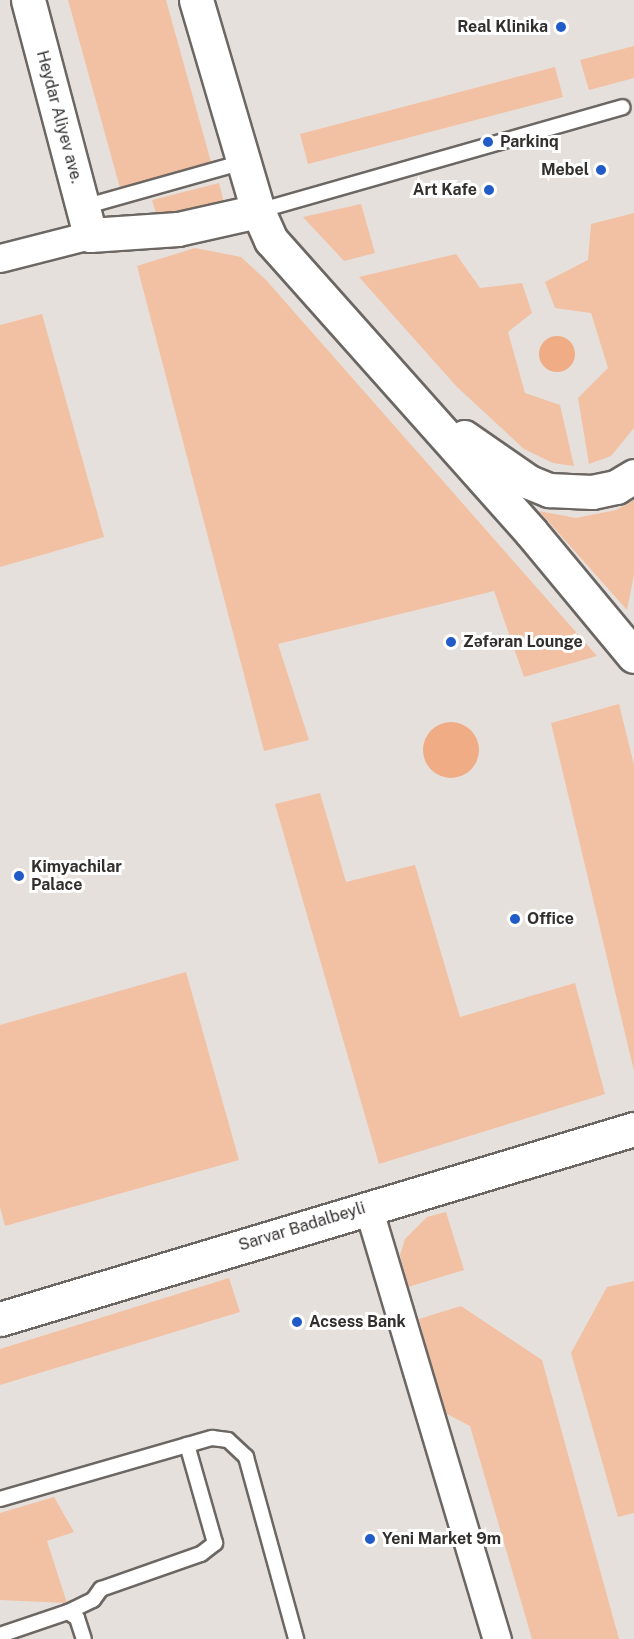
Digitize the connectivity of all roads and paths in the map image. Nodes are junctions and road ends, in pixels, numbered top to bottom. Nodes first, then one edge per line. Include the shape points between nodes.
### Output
1 (28, 0) edge
2 (196, 0) edge
3 (622, 107) dead end
4 (243, 162) junction
5 (258, 211) junction
6 (87, 221) junction
7 (0, 258) edge
8 (410, 396) junction
9 (634, 476) edge
10 (634, 656) edge
11 (634, 1120) edge
12 (619, 1132) edge
13 (368, 1208) junction
14 (0, 1319) edge
15 (187, 1445) junction
16 (0, 1499) edge
17 (68, 1612) junction
18 (0, 1635) edge
19 (84, 1639) edge
20 (296, 1639) edge
21 (497, 1639) edge

1 - 6 main road, Heydar Aliyev ave.
2 - 4 main road
3 - 5 lane
4 - 5 main road
4 - 6 lane
5 - 6 main road via 178,229
5 - 8 main road via 283,256
6 - 7 street
8 - 9 main road via 507,468 549,490 592,492
8 - 10 main road
11 - 12 main road, Sarvar Badalbeyli
12 - 13 main road, Sarvar Badalbeyli
13 - 14 main road, Sarvar Badalbeyli
13 - 21 street
15 - 16 lane
15 - 17 lane via 215,1543 201,1554 101,1589 93,1600
15 - 20 lane via 212,1438 228,1440 246,1457
17 - 18 lane
17 - 19 lane via 77,1618

